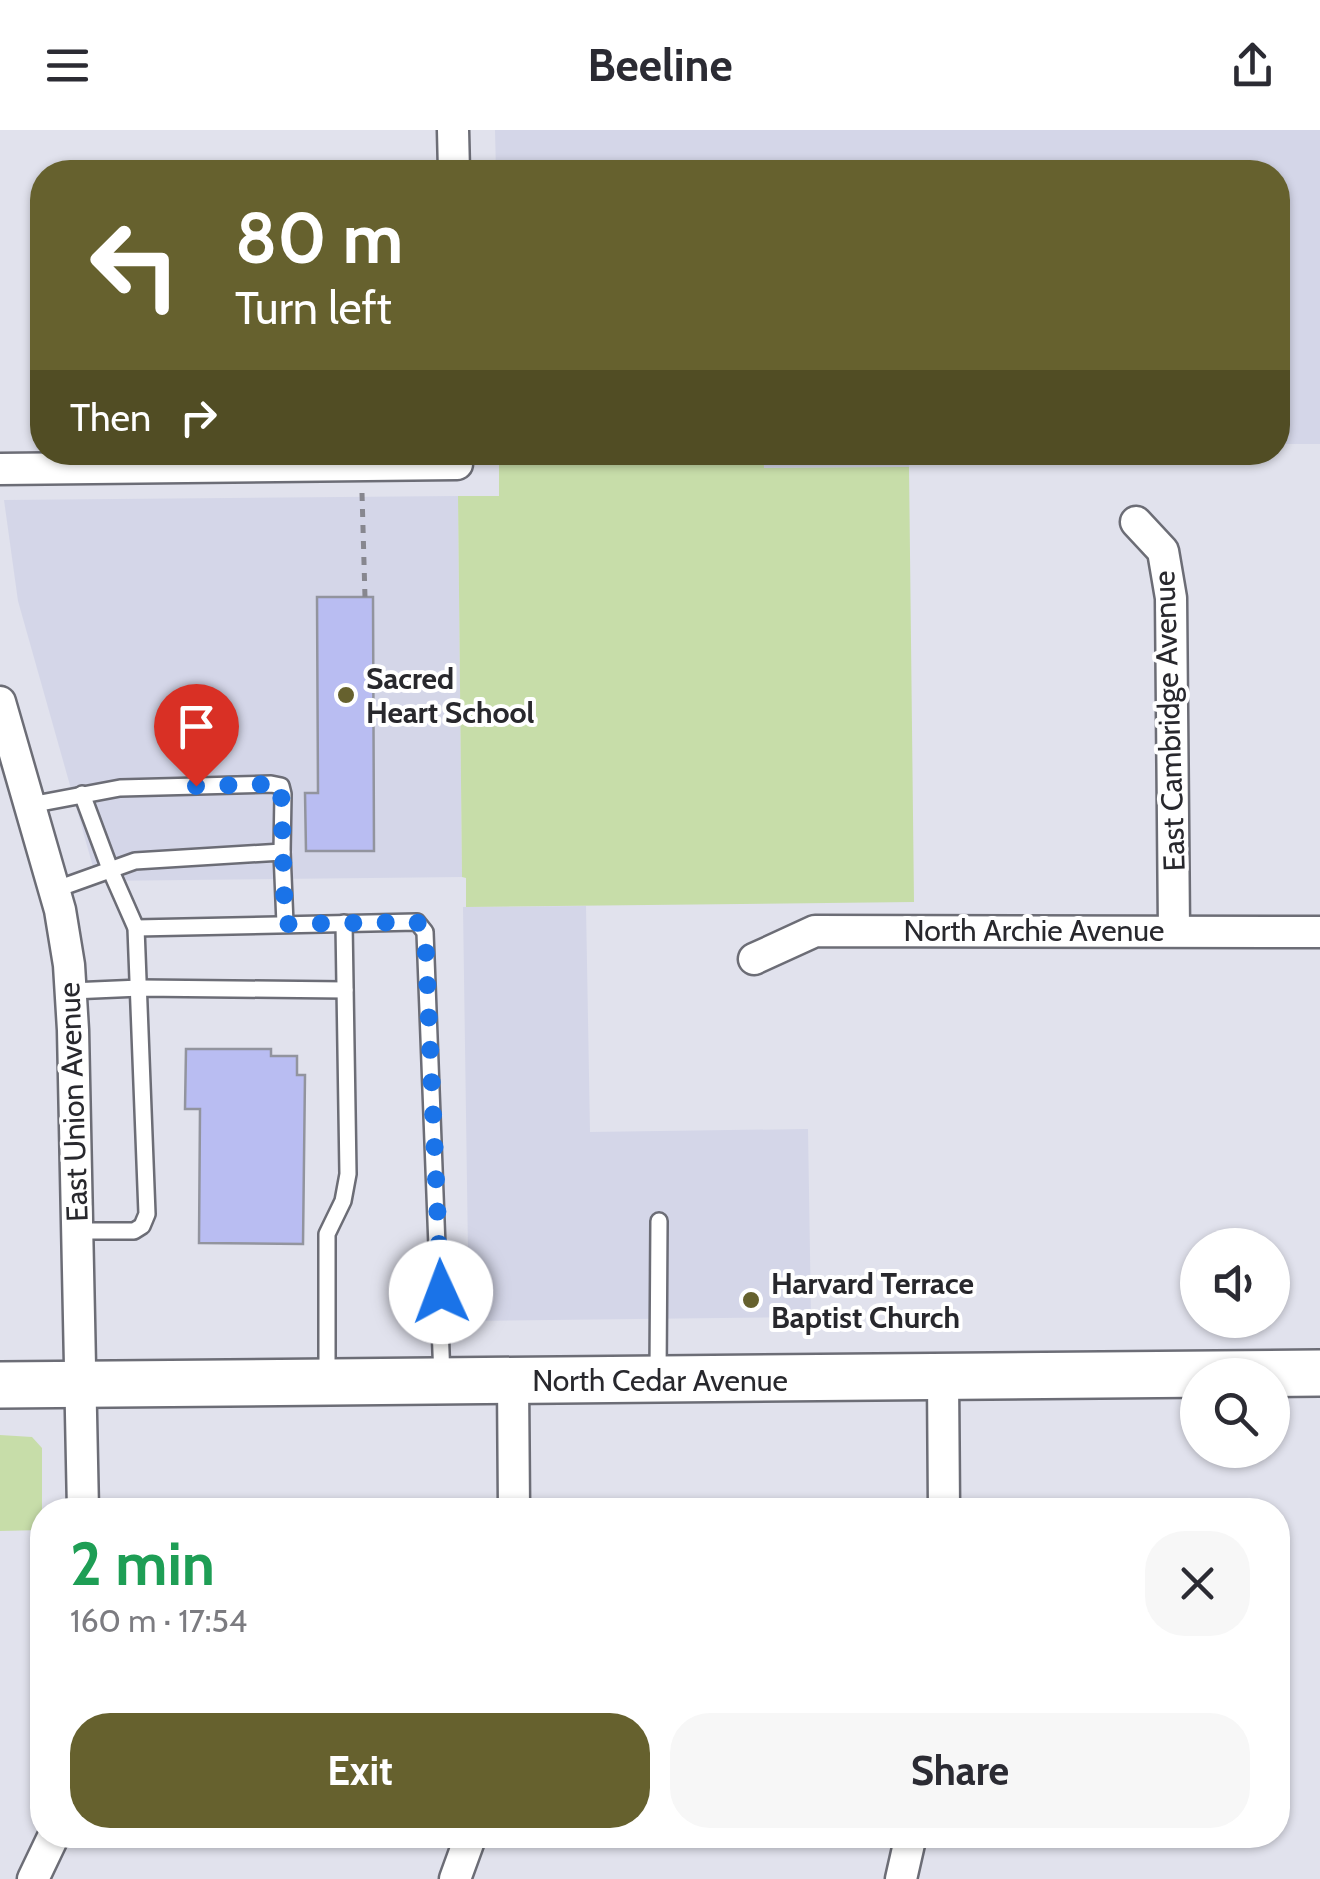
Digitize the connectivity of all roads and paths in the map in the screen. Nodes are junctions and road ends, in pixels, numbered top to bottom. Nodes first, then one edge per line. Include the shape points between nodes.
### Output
1 (454, 130) edge
2 (454, 160) edge
3 (361, 465) joint
4 (0, 468) edge
5 (1136, 522) dead end
6 (364, 597) dead end
7 (0, 702) edge
8 (82, 794) junction
9 (30, 805) junction
10 (282, 852) junction
11 (110, 869) junction
12 (54, 890) junction
13 (285, 924) junction
14 (344, 924) junction
15 (136, 928) junction
16 (1174, 930) junction
17 (1320, 932) edge
18 (754, 959) dead end
19 (140, 988) junction
20 (345, 990) junction
21 (71, 991) junction
22 (660, 1222) dead end
23 (77, 1231) junction
24 (1320, 1373) edge
25 (942, 1378) junction
26 (658, 1380) junction
27 (513, 1381) junction
28 (442, 1382) junction
29 (80, 1384) junction
30 (327, 1384) junction
31 (0, 1385) edge
32 (83, 1498) edge
33 (514, 1498) edge
34 (944, 1498) edge
35 (48, 1848) edge
36 (467, 1848) edge
37 (908, 1848) edge
38 (34, 1879) edge
39 (454, 1879) edge
40 (901, 1879) edge

1 - 2 street
3 - 4 street
3 - 6 path
5 - 16 street, East Cambridge Avenue via 1163,551 1171,598
7 - 9 street, East Union Avenue
8 - 9 lane
8 - 10 lane via 281,786
8 - 11 lane
9 - 12 street, East Union Avenue
10 - 11 lane via 135,861
10 - 13 lane
11 - 12 lane
11 - 15 lane
12 - 21 street, East Union Avenue
13 - 14 lane
13 - 15 lane
14 - 20 lane
14 - 28 lane via 417,922 425,932
15 - 19 lane
16 - 17 street, North Archie Avenue
16 - 18 street, North Archie Avenue via 815,931
19 - 20 lane
19 - 21 lane
19 - 23 lane via 147,1214 134,1231
20 - 30 lane via 348,1174 344,1202 327,1234
21 - 23 street, East Union Avenue
22 - 26 lane
23 - 29 street, East Union Avenue
24 - 25 main road, North Cedar Avenue
25 - 26 main road, North Cedar Avenue
25 - 34 street
26 - 27 main road, North Cedar Avenue
27 - 28 main road, North Cedar Avenue
27 - 33 street
28 - 30 main road, North Cedar Avenue
29 - 30 main road, North Cedar Avenue
29 - 31 main road, North Cedar Avenue
29 - 32 street, East Union Avenue
35 - 38 street
36 - 39 street
37 - 40 street

